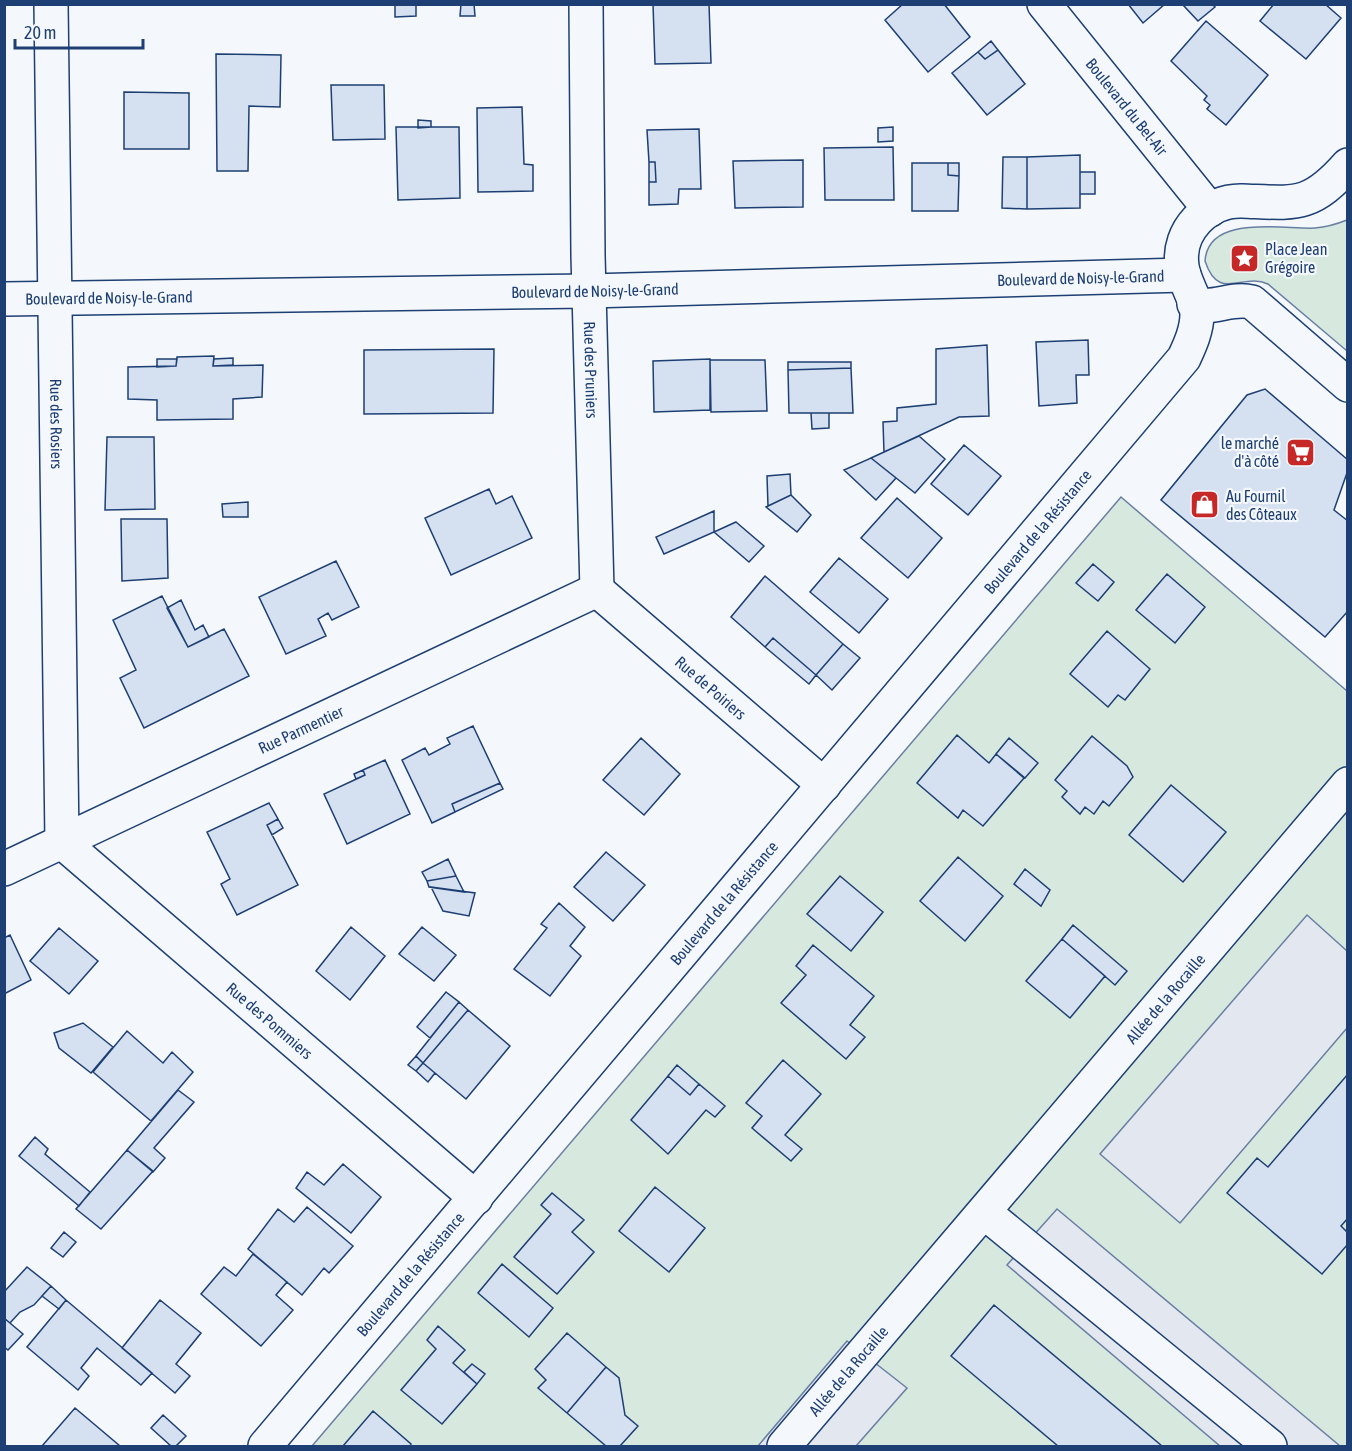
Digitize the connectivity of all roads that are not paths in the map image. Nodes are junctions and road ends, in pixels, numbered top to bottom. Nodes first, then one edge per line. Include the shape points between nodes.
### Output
1 (51, 4) edge
2 (586, 4) edge
3 (1044, 4) edge
4 (1338, 176) edge
5 (1210, 210) junction
6 (1189, 289) junction
7 (589, 291) junction
8 (55, 298) junction
9 (4, 299) edge
10 (1347, 385) edge
11 (597, 590) junction
12 (1347, 784) edge
13 (824, 785) junction
14 (62, 842) junction
15 (4, 869) edge
16 (476, 1198) junction
17 (984, 1212) junction
18 (265, 1446) edge
19 (784, 1446) edge
20 (1270, 1446) edge

1 - 8 street, Rue des Rosiers
2 - 7 street, Rue des Pruniers
3 - 5 street, Boulevard du Bel-Air
4 - 5 street via 1308,200 1283,204 1237,201
5 - 6 street via 1195,220 1187,234 1182,253
6 - 7 street, Boulevard de Noisy-le-Grand via 1107,279
6 - 10 street via 1204,307 1235,299 1252,302
6 - 13 street, Boulevard de la Résistance via 1196,323 1184,358
7 - 8 street, Boulevard de Noisy-le-Grand
7 - 11 street, Rue des Pruniers
8 - 9 street, Boulevard de Noisy-le-Grand
8 - 14 street, Rue des Rosiers
11 - 13 street, Rue de Poiriers
11 - 14 street, Rue Parmentier
12 - 17 street, Allée de la Rocaille
13 - 16 street, Boulevard de la Résistance
14 - 15 street, Rue Parmentier
14 - 16 street, Rue des Pommiers
16 - 18 street, Boulevard de la Résistance
17 - 19 street, Allée de la Rocaille
17 - 20 street

